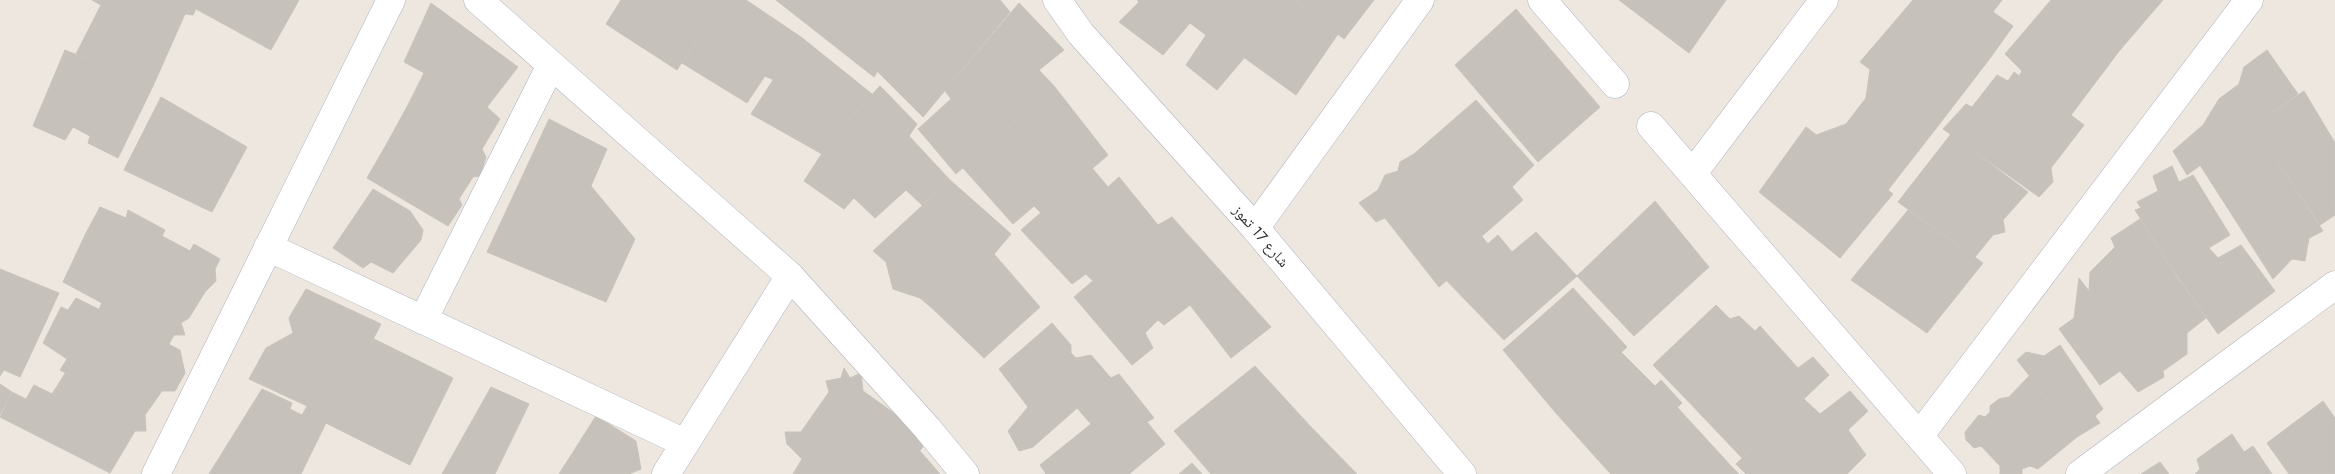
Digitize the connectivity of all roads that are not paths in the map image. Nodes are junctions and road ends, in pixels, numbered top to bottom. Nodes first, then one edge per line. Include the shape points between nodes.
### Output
1 (391, 0) edge
2 (478, 0) edge
3 (1057, 0) edge
4 (1420, 0) edge
5 (1542, 0) edge
6 (1824, 0) edge
7 (2249, 0) edge
8 (552, 65) junction
9 (1614, 84) dead end
10 (1652, 126) dead end
11 (1692, 173) junction
12 (1255, 228) junction
13 (268, 247) junction
14 (790, 276) junction
15 (2335, 285) edge
16 (423, 320) junction
17 (1920, 435) junction
18 (685, 443) junction
19 (156, 474) edge
20 (666, 474) edge
21 (965, 474) edge
22 (1462, 474) edge
23 (1952, 474) edge
24 (2080, 474) edge

1 - 13 street
2 - 8 street
3 - 12 street, شارع 17 تموز via 1082,34
4 - 12 street
5 - 9 street
6 - 11 street
7 - 17 street
8 - 14 street
8 - 16 street
10 - 11 street
11 - 17 street
12 - 22 street, شارع 17 تموز
13 - 16 street
13 - 19 street
14 - 18 street
14 - 21 street
15 - 24 street
16 - 18 street
17 - 23 street
18 - 20 street

